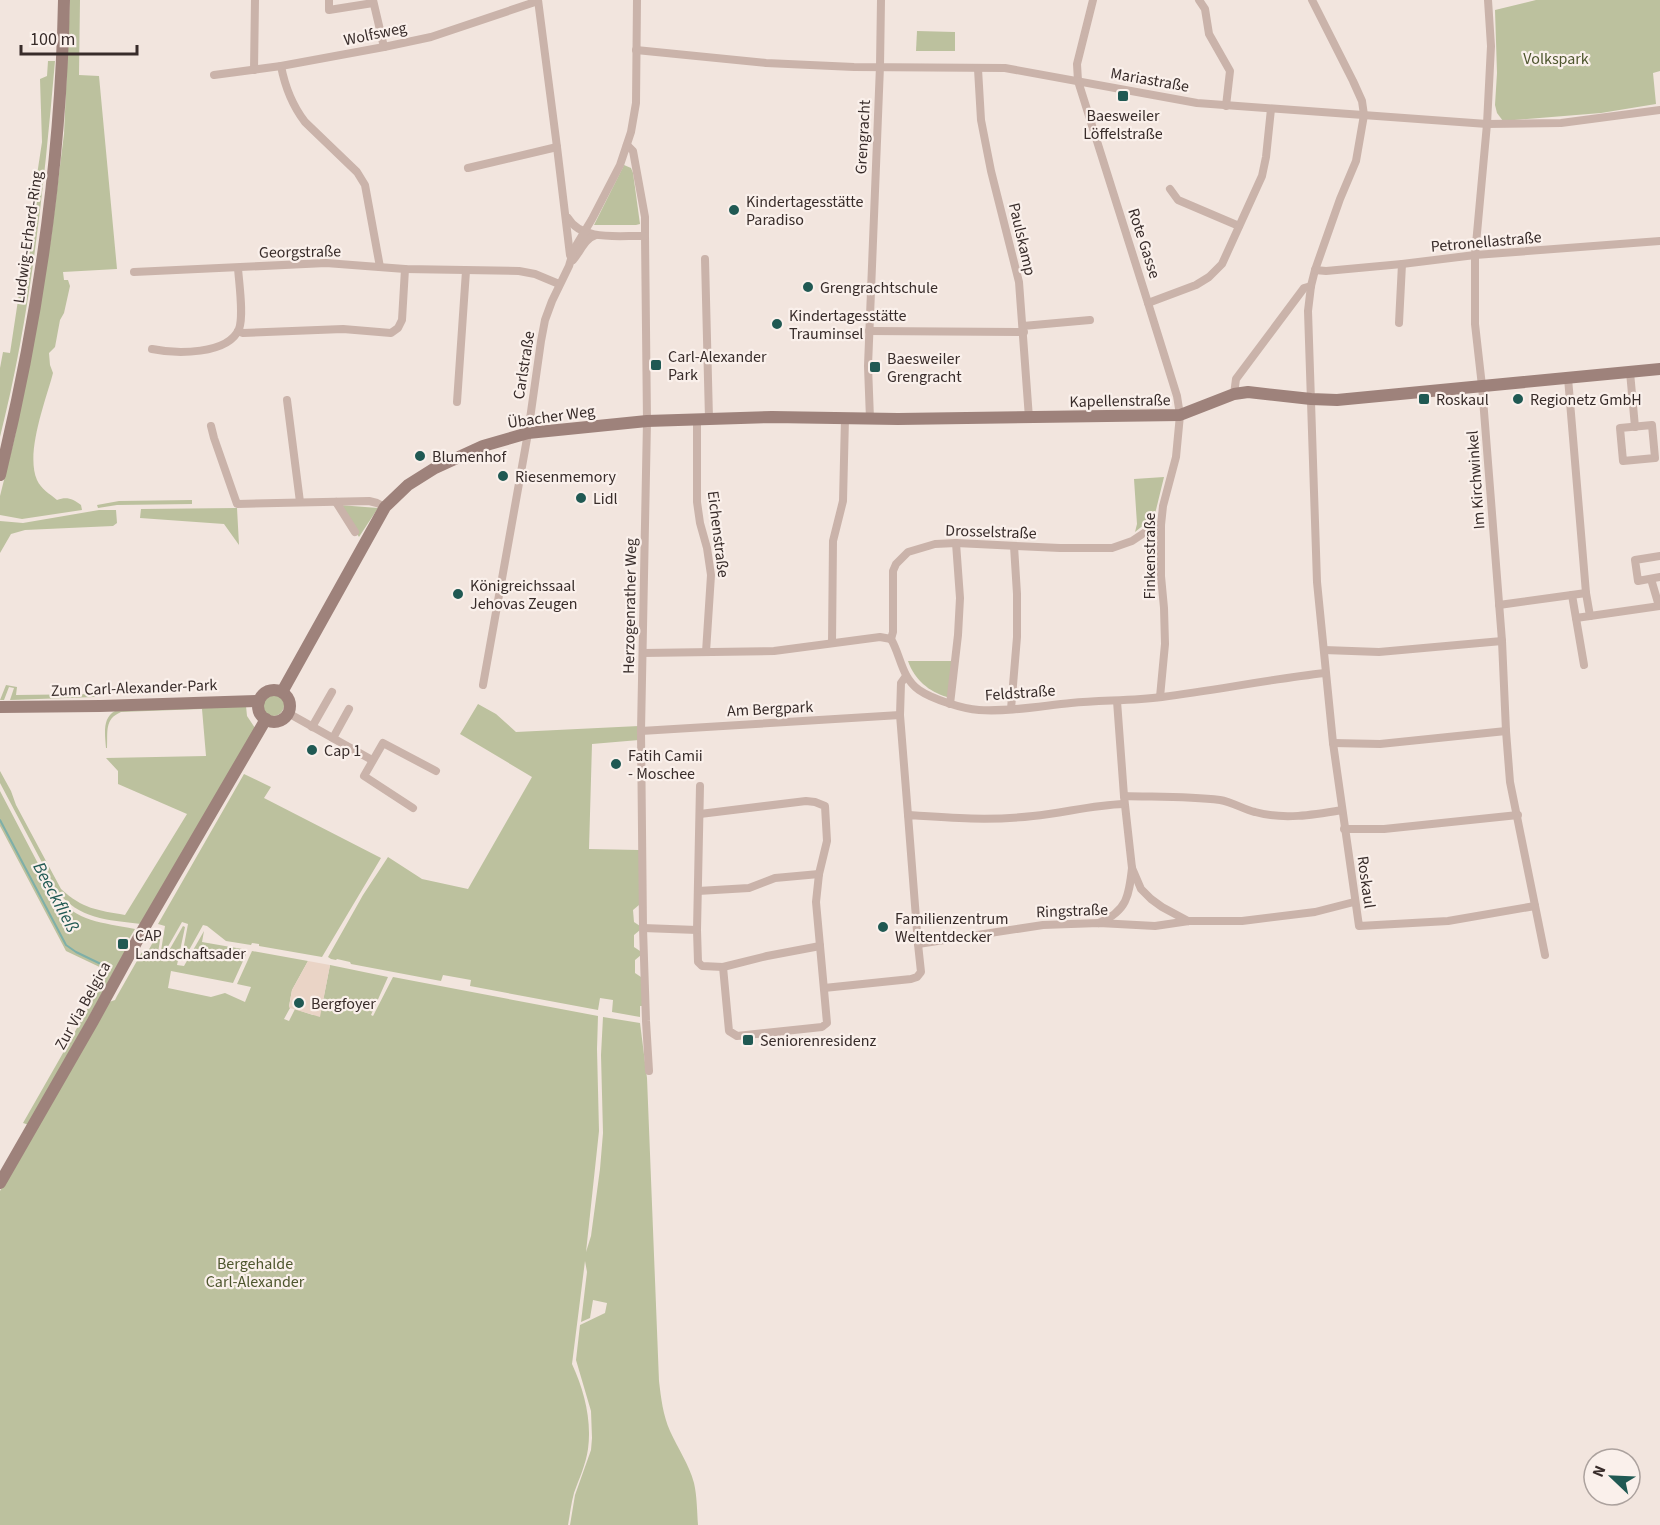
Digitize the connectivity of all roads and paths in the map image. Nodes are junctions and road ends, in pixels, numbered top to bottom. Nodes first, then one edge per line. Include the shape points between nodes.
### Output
1 (64, 0) edge
2 (255, 0) edge
3 (329, 0) edge
4 (637, 0) edge
5 (881, 0) edge
6 (1093, 0) edge
7 (1199, 0) edge
8 (1312, 0) edge
9 (1488, 0) edge
10 (373, 1) edge
11 (538, 1) edge
12 (384, 48) junction
13 (636, 50) junction
14 (281, 66) junction
15 (880, 66) junction
16 (978, 69) junction
17 (254, 70) junction
18 (214, 75) dead end
19 (1078, 81) junction
20 (1226, 106) junction
21 (1271, 109) junction
22 (1660, 110) edge
23 (1364, 115) junction
24 (1486, 124) junction
25 (627, 145) junction
26 (557, 147) junction
27 (468, 168) dead end
28 (1170, 189) dead end
29 (565, 210) junction
30 (1239, 226) junction
31 (585, 231) junction
32 (596, 234) junction
33 (645, 236) junction
34 (1660, 241) edge
35 (1475, 255) junction
36 (705, 259) dead end
37 (1402, 264) junction
38 (569, 266) junction
39 (380, 267) junction
40 (238, 268) junction
41 (405, 269) junction
42 (1315, 270) junction
43 (466, 271) junction
44 (134, 272) dead end
45 (559, 284) junction
46 (1311, 286) junction
47 (1148, 303) junction
48 (1090, 320) dead end
49 (1399, 323) dead end
50 (1023, 329) junction
51 (238, 331) junction
52 (869, 331) junction
53 (152, 349) dead end
54 (1660, 369) edge
55 (1630, 372) junction
56 (1568, 378) junction
57 (1482, 386) junction
58 (1234, 394) junction
59 (1311, 399) junction
60 (287, 400) dead end
61 (457, 402) dead end
62 (1180, 415) junction
63 (845, 418) junction
64 (1029, 418) junction
65 (703, 419) junction
66 (870, 419) junction
67 (647, 421) junction
68 (211, 426) dead end
69 (1635, 427) junction
70 (528, 433) junction
71 (0, 475) edge
72 (300, 502) junction
73 (336, 502) junction
74 (385, 507) junction
75 (1161, 525) junction
76 (355, 532) dead end
77 (956, 543) junction
78 (1014, 546) junction
79 (1660, 556) edge
80 (1656, 578) edge
81 (1586, 593) junction
82 (1572, 595) junction
83 (1499, 605) junction
84 (1659, 606) edge
85 (1590, 616) junction
86 (1576, 618) junction
87 (891, 639) junction
88 (1502, 641) junction
89 (832, 643) junction
90 (1324, 650) junction
91 (706, 652) junction
92 (644, 653) junction
93 (1584, 665) dead end
94 (1325, 673) junction
95 (906, 676) junction
96 (483, 685) dead end
97 (282, 692) junction
98 (332, 692) dead end
99 (1160, 697) junction
100 (259, 701) junction
101 (1117, 701) junction
102 (950, 704) junction
103 (3, 707) edge
104 (349, 709) dead end
105 (1011, 709) junction
106 (288, 713) junction
107 (900, 715) junction
108 (266, 719) junction
109 (312, 727) junction
110 (641, 731) junction
111 (1506, 731) junction
112 (333, 738) junction
113 (1333, 743) junction
114 (372, 760) junction
115 (436, 771) dead end
116 (700, 786) dead end
117 (1124, 800) junction
118 (413, 808) dead end
119 (1342, 810) junction
120 (700, 814) junction
121 (908, 815) junction
122 (1518, 815) junction
123 (1344, 829) junction
124 (1132, 868) junction
125 (819, 874) junction
126 (698, 891) junction
127 (1354, 902) junction
128 (1535, 906) junction
129 (1189, 921) junction
130 (1099, 923) junction
131 (643, 928) junction
132 (697, 930) junction
133 (918, 944) junction
134 (820, 946) junction
135 (1545, 955) dead end
136 (723, 967) junction
137 (824, 988) junction
138 (649, 1071) dead end
139 (0, 1183) edge

1 - 71 street, Ludwig-Erhard-Ring via 59,114 45,246
2 - 17 street
3 - 10 street via 329,10
4 - 13 street, Carlstraße
5 - 15 street, Grengracht
6 - 19 street via 1077,64
7 - 20 street via 1209,33 1230,71
8 - 23 street, Roskaul via 1353,81
9 - 24 street, Im Kirchwinkel via 1491,46
10 - 12 street
11 - 12 street, Wolfsweg via 431,37
11 - 26 street
12 - 14 street, Wolfsweg
13 - 15 street, Mariastraße via 766,63
13 - 25 street, Carlstraße via 636,103
14 - 17 street, Wolfsweg
14 - 39 street via 299,114 365,185
15 - 16 street, Mariastraße
15 - 52 street, Grengracht
16 - 19 street, Mariastraße via 1005,68
16 - 50 street, Paulskamp via 981,120 1018,282
17 - 18 street, Wolfsweg
19 - 20 street, Mariastraße
19 - 47 street, Rote Gasse
20 - 21 street, Mariastraße
21 - 23 street, Mariastraße
21 - 30 street via 1262,176
22 - 24 street, Mariastraße via 1561,123
23 - 24 street, Mariastraße
23 - 42 street, Roskaul via 1356,161
24 - 35 street, Im Kirchwinkel
25 - 31 street, Carlstraße
25 - 33 street, Herzogenrather Weg via 633,151
26 - 27 street
26 - 29 street
28 - 30 street via 1178,200
29 - 31 street via 571,224
29 - 38 street
30 - 47 street via 1222,264 1209,277
31 - 32 street
31 - 38 street, Carlstraße
32 - 33 street
32 - 38 street, Carlstraße via 586,240
33 - 67 street, Herzogenrather Weg
34 - 35 street, Petronellastraße
35 - 37 street, Petronellastraße
35 - 57 street, Im Kirchwinkel via 1475,324
36 - 65 street, Eichenstraße
37 - 42 street, Petronellastraße
37 - 49 street
38 - 45 street, Carlstraße
39 - 40 street, Georgstraße via 326,263
39 - 41 street, Georgstraße
40 - 44 street, Georgstraße
40 - 51 street
41 - 43 street, Georgstraße
41 - 51 street via 402,320 391,333 343,329
42 - 46 street, Roskaul
43 - 45 street, Georgstraße via 535,274
43 - 61 street
45 - 70 street, Carlstraße via 545,320
46 - 58 street via 1304,288 1236,380
46 - 59 street, Roskaul
47 - 62 street, Rote Gasse
48 - 50 street
50 - 52 street
50 - 64 street, Paulskamp
51 - 53 street via 223,345 207,350
52 - 66 street, Grengracht
54 - 55 street, Kapellenstraße
55 - 56 street, Kapellenstraße
55 - 69 street
56 - 57 street, Kapellenstraße
56 - 81 street
57 - 59 street, Kapellenstraße
57 - 83 street, Im Kirchwinkel
58 - 59 street, Kapellenstraße
58 - 62 street, Kapellenstraße
59 - 90 street, Roskaul via 1315,547
60 - 72 street
62 - 64 street, Kapellenstraße
62 - 75 street, Finkenstraße via 1176,457
63 - 65 street, Kapellenstraße
63 - 66 street, Kapellenstraße
63 - 89 street via 843,501 833,542
64 - 66 street, Kapellenstraße
65 - 67 street, Kapellenstraße
65 - 91 street, Eichenstraße via 697,502 711,575
67 - 70 street, Übacher Weg
67 - 92 street, Herzogenrather Weg
68 - 72 street via 237,504
69 - 69 street via 1652,425 1655,458 1623,461 1620,428
70 - 74 street, Übacher Weg via 483,446 435,468 408,485
70 - 96 street, Carlstraße
72 - 73 street
73 - 74 street via 369,501
73 - 76 street
74 - 97 street
75 - 78 street, Drosselstraße via 1112,548
75 - 99 street, Finkenstraße via 1165,644
77 - 78 street, Drosselstraße
77 - 87 street, Drosselstraße via 934,544 908,552 896,564
77 - 102 street via 960,598
78 - 105 street via 1017,637
79 - 80 street via 1635,560 1638,581
80 - 84 street
81 - 82 street
81 - 85 street
82 - 83 street
82 - 86 street
83 - 88 street, Im Kirchwinkel
84 - 85 street
85 - 86 street
86 - 93 street
87 - 89 street
87 - 95 street
88 - 90 street via 1379,652
88 - 111 street, Im Kirchwinkel
89 - 91 street via 774,651
90 - 94 street, Roskaul
91 - 92 street
92 - 110 street, Herzogenrather Weg
94 - 99 street, Feldstraße
94 - 113 street, Roskaul
95 - 102 street, Feldstraße via 920,690
95 - 107 street via 901,683
97 - 100 street, Zum Carl-Alexander-Park via 266,692
97 - 106 street via 290,702
98 - 109 street
99 - 101 street, Feldstraße
100 - 103 street, Zum Carl-Alexander-Park
100 - 108 street via 259,711
101 - 105 street, Feldstraße
101 - 117 street
102 - 105 street, Feldstraße via 978,710
104 - 112 street
106 - 108 street via 276,722
106 - 109 street
107 - 110 street, Am Bergpark
107 - 121 street
108 - 139 street, Zur Via Belgica
109 - 112 street
110 - 131 street, Herzogenrather Weg
111 - 113 street via 1380,744
111 - 122 street, Im Kirchwinkel via 1510,782
112 - 114 street
113 - 119 street, Roskaul
114 - 115 street via 383,743
114 - 118 street via 363,776
116 - 120 street
117 - 119 street via 1179,796 1223,801 1271,816 1310,816
117 - 121 street via 990,820
117 - 124 street
119 - 123 street, Roskaul
120 - 125 street via 806,801 825,806 827,841
120 - 126 street
121 - 133 street
122 - 123 street via 1384,829
122 - 128 street, Im Kirchwinkel
123 - 127 street, Roskaul
124 - 129 street via 1141,889 1151,899
124 - 130 street via 1125,901 1118,912
125 - 126 street via 776,878 748,888
125 - 134 street via 816,902
126 - 132 street
127 - 128 street, Roskaul via 1359,926 1448,921
127 - 129 street, Ringstraße via 1315,912 1242,921
128 - 135 street, Im Kirchwinkel
129 - 130 street, Ringstraße via 1155,926
130 - 133 street, Ringstraße via 1043,925
131 - 132 street
131 - 138 street, Herzogenrather Weg
132 - 136 street via 698,962 702,966
133 - 137 street via 921,972 917,977
134 - 136 street
134 - 137 street
136 - 137 street via 729,1031 737,1036 822,1027 827,1023

